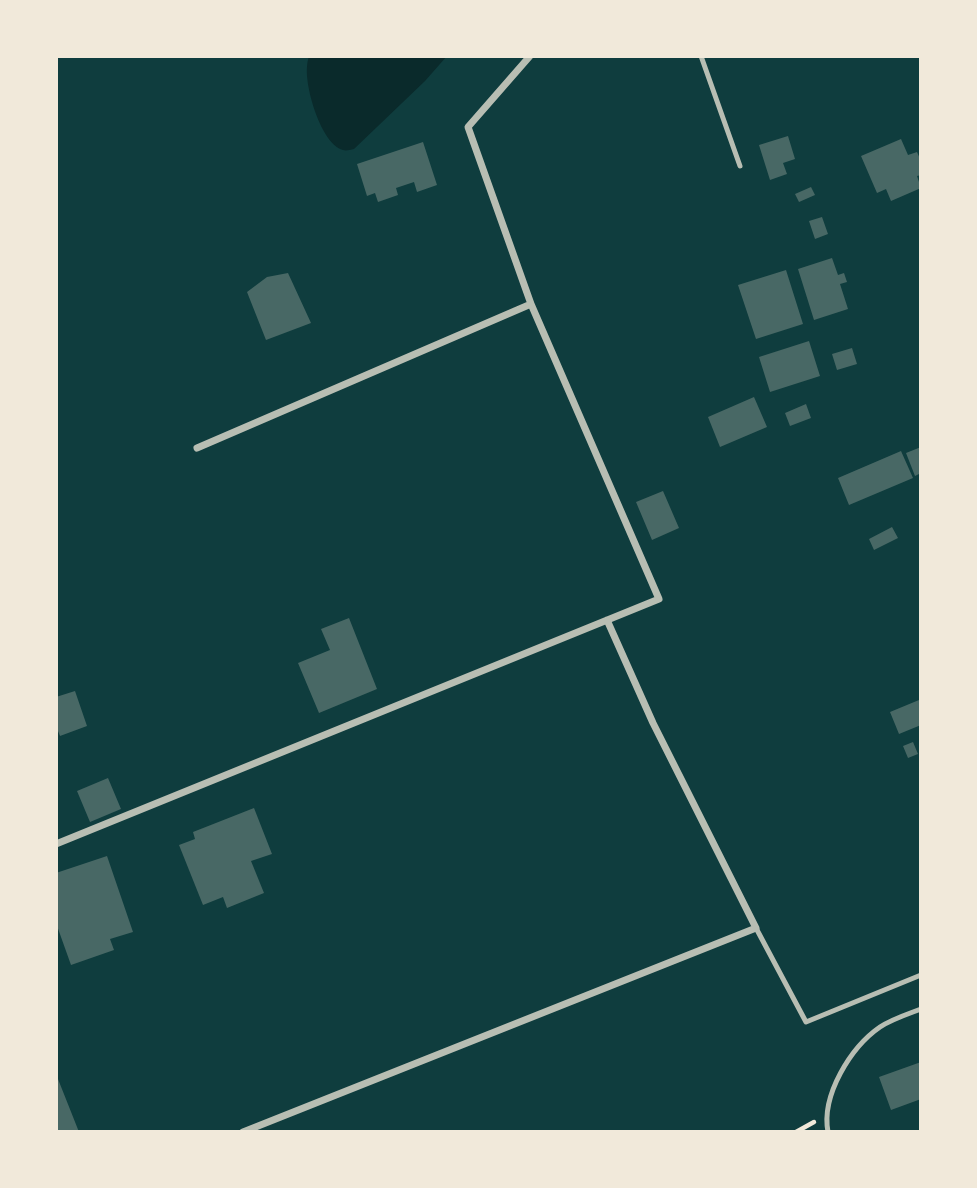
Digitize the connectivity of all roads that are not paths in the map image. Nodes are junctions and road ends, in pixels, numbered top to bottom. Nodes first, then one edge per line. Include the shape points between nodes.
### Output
1 (530, 56) edge
2 (701, 56) edge
3 (740, 166) dead end
4 (531, 304) junction
5 (197, 448) dead end
6 (607, 620) junction
7 (56, 844) edge
8 (756, 928) junction
9 (921, 975) edge
10 (921, 1009) edge
11 (243, 1132) edge
12 (828, 1132) edge

1 - 4 street via 468,127
2 - 3 lane
4 - 5 street
4 - 6 street via 659,599
6 - 7 street
6 - 8 street
8 - 9 lane via 806,1022
8 - 11 street
10 - 12 lane via 882,1026 864,1040 842,1069 829,1106

